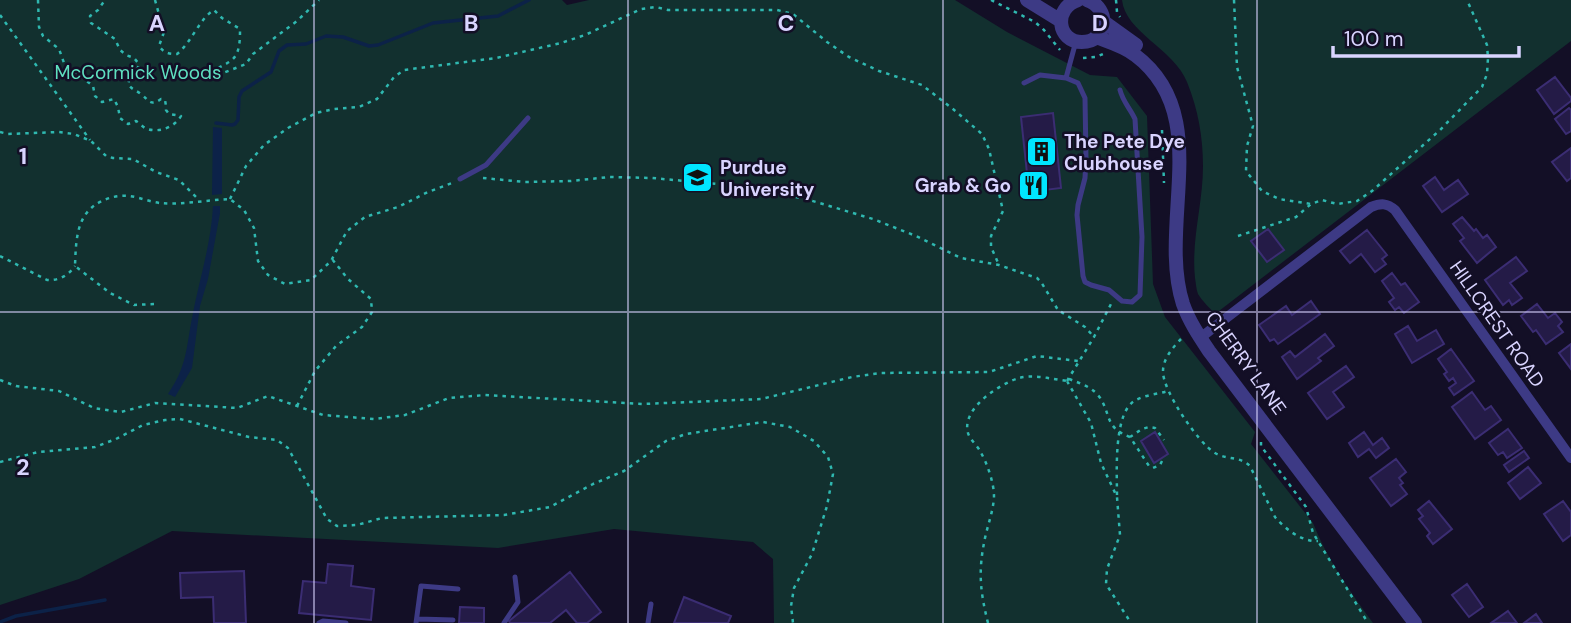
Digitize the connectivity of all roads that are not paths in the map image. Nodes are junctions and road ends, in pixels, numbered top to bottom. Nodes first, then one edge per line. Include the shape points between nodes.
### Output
1 (1027, 0) edge
2 (1035, 0) edge
3 (1083, 1) edge
4 (1061, 21) junction
5 (1104, 22) junction
6 (1096, 37) junction
7 (1076, 41) junction
8 (1066, 78) junction
9 (1024, 83) dead end
10 (1166, 89) junction
11 (1120, 90) dead end
12 (528, 118) dead end
13 (460, 180) road end
14 (1200, 338) junction
15 (1571, 458) edge
16 (515, 577) dead end
17 (458, 589) dead end
18 (651, 604) dead end
19 (453, 620) dead end
20 (417, 621) edge
21 (319, 623) edge
22 (346, 623) edge
23 (504, 623) edge
24 (648, 623) edge
25 (1415, 623) edge

1 - 4 street
2 - 3 street
3 - 4 street via 1064,10
3 - 5 street via 1101,10
4 - 7 street via 1065,34
5 - 6 street
5 - 10 street, CHERRY LANE via 1148,56
6 - 7 street
6 - 10 street via 1134,54
7 - 8 lane
8 - 9 lane via 1040,75
8 - 11 lane via 1078,83 1085,98 1085,178 1077,215 1083,276 1085,282 1132,302 1140,295 1142,237 1135,119
10 - 14 street, CHERRY LANE via 1179,139 1178,278 1183,302
12 - 13 lane via 485,165
14 - 15 street, HILLCREST ROAD via 1371,207 1388,204
14 - 25 street, CHERRY LANE
16 - 23 lane via 518,602
17 - 20 lane via 421,586
18 - 24 lane
19 - 20 lane
21 - 22 lane

